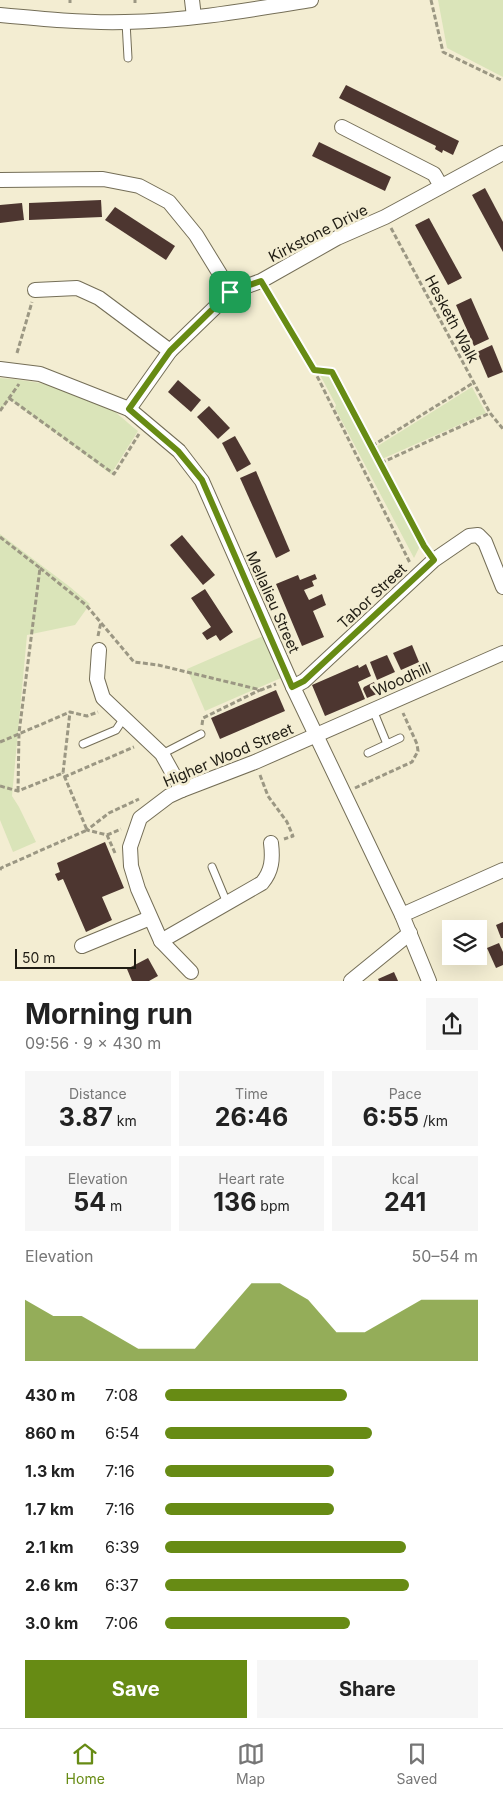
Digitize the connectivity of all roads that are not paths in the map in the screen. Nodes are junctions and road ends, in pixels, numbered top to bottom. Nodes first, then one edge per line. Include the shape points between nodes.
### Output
1 (192, 0) edge
2 (311, 0) edge
3 (0, 15) edge
4 (194, 17) junction
5 (126, 22) junction
6 (128, 58) dead end
7 (342, 127) dead end
8 (503, 153) edge
9 (0, 180) edge
10 (441, 186) junction
11 (35, 290) road end
12 (230, 292) junction
13 (170, 351) junction
14 (0, 368) edge
15 (129, 409) junction
16 (502, 584) edge
17 (99, 650) dead end
18 (503, 653) edge
19 (292, 687) junction
20 (373, 710) junction
21 (124, 718) junction
22 (202, 734) road end
23 (315, 736) junction
24 (400, 738) dead end
25 (83, 744) dead end
26 (387, 744) junction
27 (368, 753) dead end
28 (162, 754) junction
29 (182, 790) junction
30 (277, 841) road end
31 (212, 867) dead end
32 (503, 870) edge
33 (227, 903) junction
34 (402, 915) junction
35 (150, 918) junction
36 (410, 933) junction
37 (160, 941) junction
38 (82, 946) dead end
39 (191, 972) dead end
40 (351, 980) edge
41 (428, 980) edge

1 - 4 street
2 - 4 street
3 - 5 street
4 - 5 street
5 - 6 lane
7 - 10 street via 434,174
8 - 10 street, Kirkstone Drive
9 - 12 street via 103,179 139,186 169,202 196,235
10 - 12 street, Kirkstone Drive via 385,217 337,238 261,281
11 - 13 street via 77,288 99,298
12 - 13 street, Kirkstone Drive
13 - 15 street, Kirkstone Drive
14 - 15 street, Mellalieu Street via 40,374
15 - 19 street, Mellalieu Street via 178,451 202,480
16 - 19 street, Tabor Street via 486,542 478,535 469,536 434,560 304,681
17 - 21 street via 96,680 104,698
18 - 20 street, Woodhill
19 - 23 street, Mellalieu Street
20 - 23 street, Woodhill
20 - 26 lane
21 - 25 lane via 116,730
21 - 28 street
22 - 28 lane
23 - 29 street, Higher Wood Street
23 - 34 street, Mellalieu Street
24 - 26 lane
26 - 27 lane
28 - 29 street
29 - 35 street, Higher Wood Street via 140,818 130,847 131,866
30 - 33 street via 266,878
31 - 33 lane
32 - 34 street
33 - 37 street
34 - 36 street, Mellalieu Street
35 - 37 street, Higher Wood Street
35 - 38 street
36 - 40 street
36 - 41 street, Mellalieu Street
37 - 39 street

